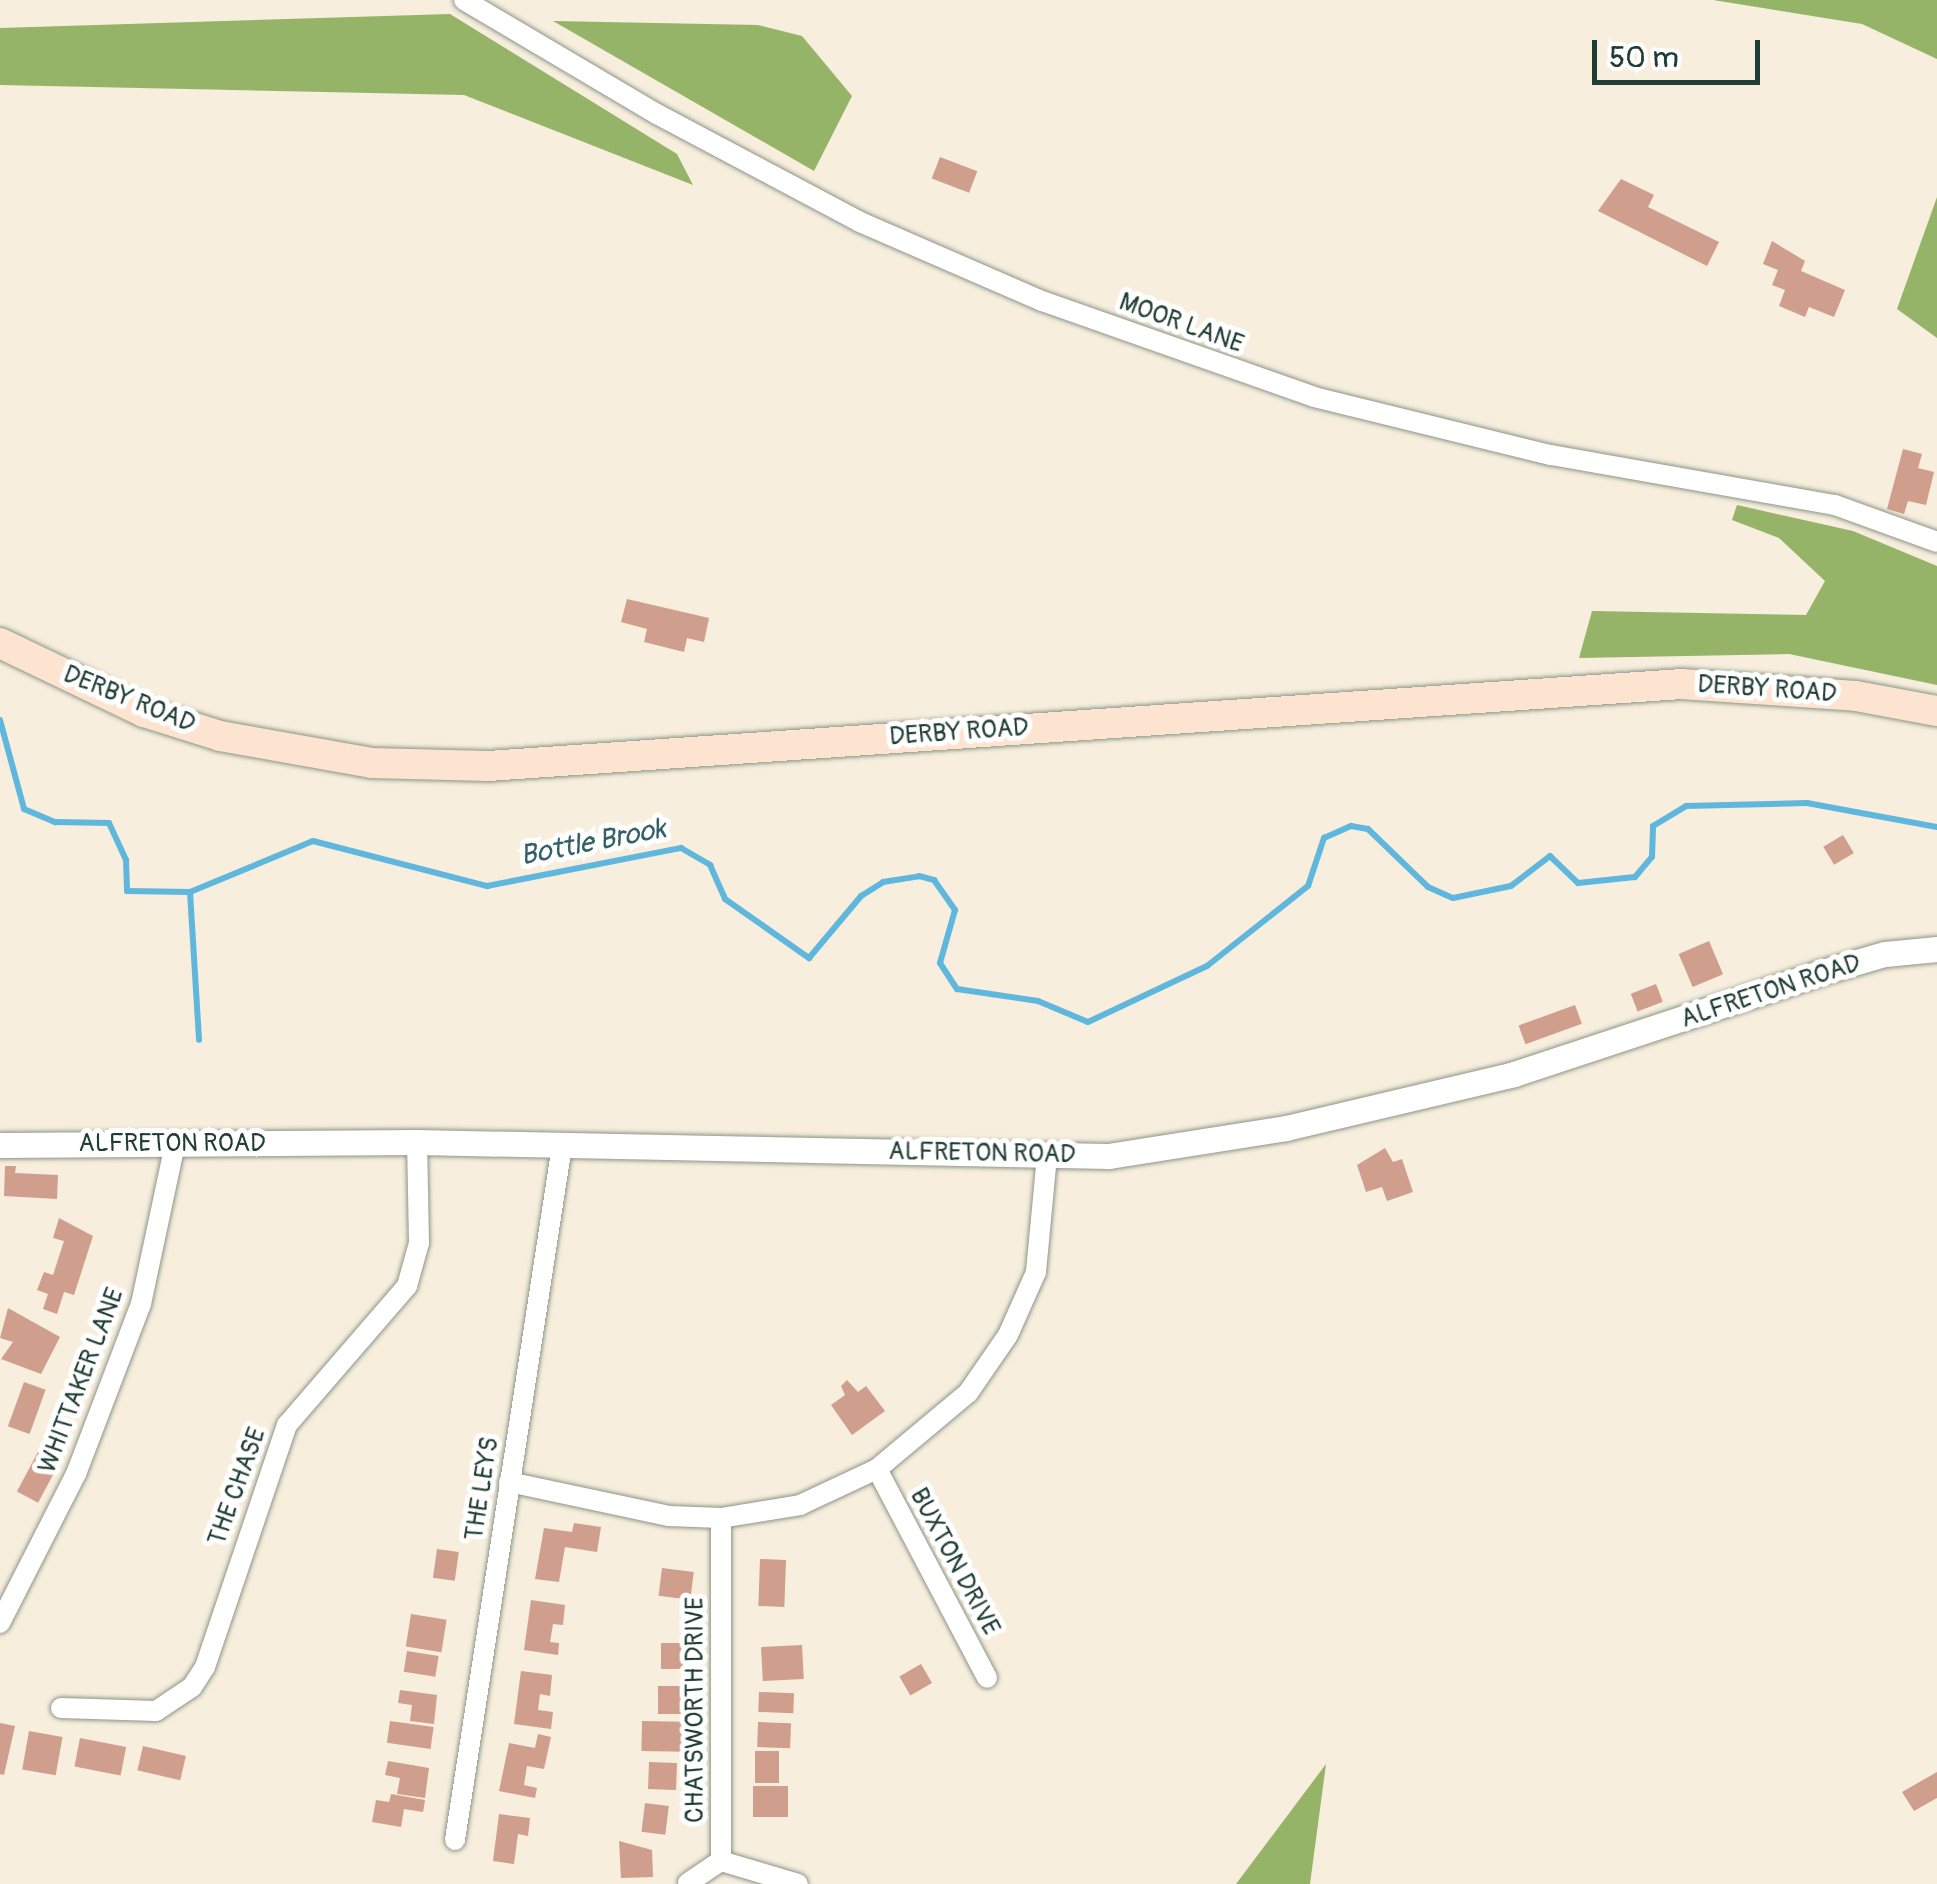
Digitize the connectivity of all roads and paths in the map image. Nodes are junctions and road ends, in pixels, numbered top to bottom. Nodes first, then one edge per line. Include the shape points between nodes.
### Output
1 (464, 0) edge
2 (1937, 542) edge
3 (0, 643) edge
4 (1937, 712) edge
5 (1937, 949) edge
6 (417, 1142) junction
7 (175, 1144) junction
8 (0, 1145) edge
9 (562, 1146) junction
10 (1047, 1156) junction
11 (877, 1469) junction
12 (509, 1482) junction
13 (721, 1518) junction
14 (0, 1623) edge
15 (987, 1678) dead end
16 (61, 1708) dead end
17 (455, 1840) dead end
18 (721, 1862) junction
19 (688, 1883) edge
20 (798, 1884) edge

1 - 2 street, MOOR LANE via 656,114 860,222 1042,301 1314,398 1551,455 1834,505
3 - 4 main road, DERBY ROAD via 163,718 238,740 371,763 488,766 1681,684 1837,694
5 - 10 street, ALFRETON ROAD via 1868,959 1514,1074 1375,1107 1187,1146
6 - 7 street, ALFRETON ROAD
6 - 9 street, ALFRETON ROAD
6 - 16 street, THE CHASE via 418,1242 407,1286 287,1424 205,1666 192,1687 156,1711
7 - 8 street, ALFRETON ROAD
7 - 14 street, WHITTAKER LANE via 141,1304 76,1474
9 - 10 street, ALFRETON ROAD
9 - 12 street, THE LEYS
10 - 11 street via 1036,1272 1008,1335 968,1393
11 - 13 street via 800,1505
11 - 15 street, BUXTON DRIVE
12 - 13 street via 669,1516
12 - 17 street, THE LEYS
13 - 18 street, CHATSWORTH DRIVE
18 - 19 street
18 - 20 street

